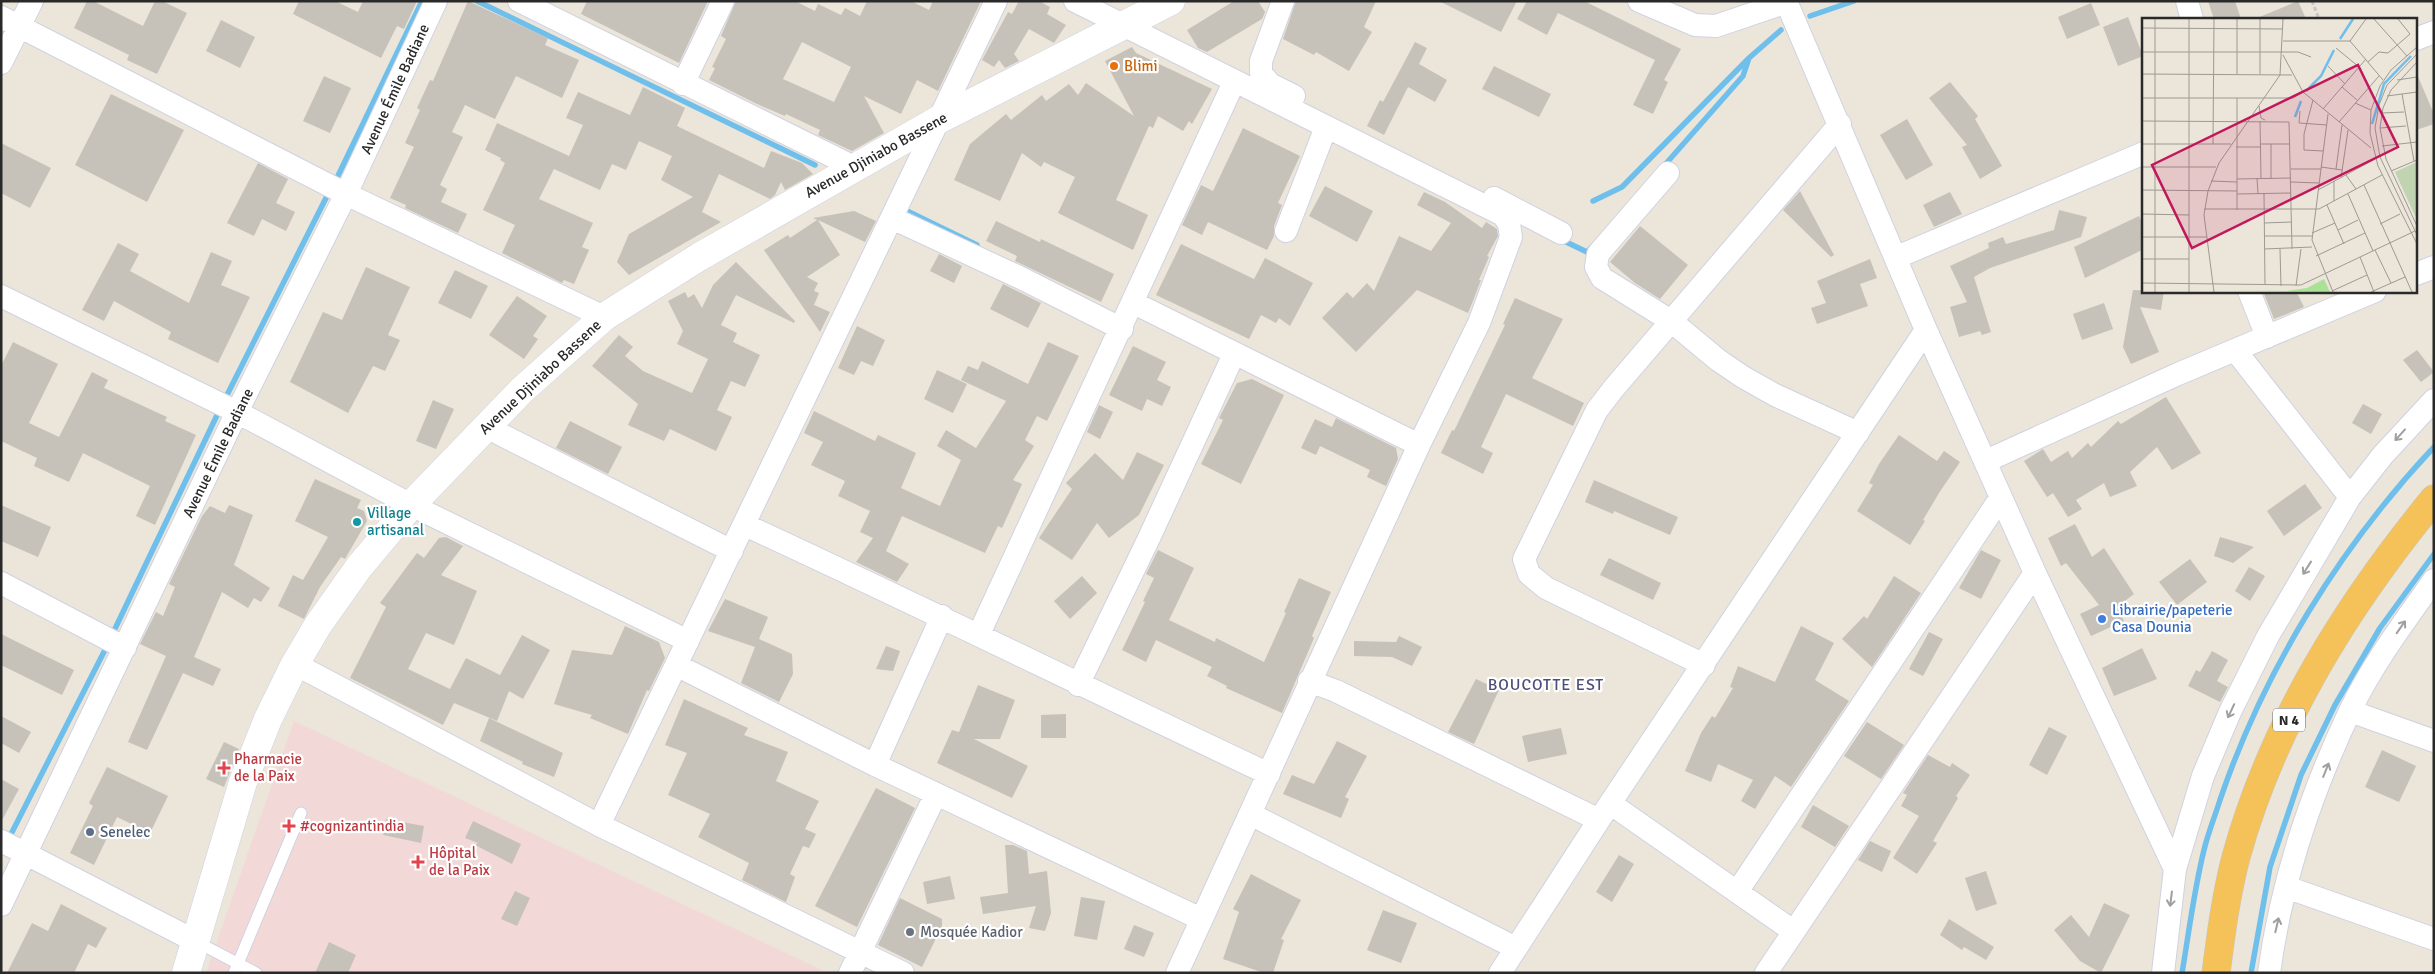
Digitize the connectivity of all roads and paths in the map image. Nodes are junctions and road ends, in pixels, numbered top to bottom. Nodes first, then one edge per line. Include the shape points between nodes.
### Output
1 (32, 1) edge
2 (436, 1) edge
3 (518, 1) edge
4 (724, 1) edge
5 (996, 1) edge
6 (1075, 1) edge
7 (1171, 1) edge
8 (1283, 1) edge
9 (1639, 1) edge
10 (2187, 1) edge
11 (2312, 1) edge
12 (1787, 2) edge
13 (2192, 18) edge
14 (2319, 18) edge
15 (10, 21) edge
16 (1126, 26) junction
17 (2434, 32) edge
18 (2418, 38) edge
19 (1, 63) edge
20 (1234, 82) junction
21 (683, 84) junction
22 (940, 119) junction
23 (1840, 124) junction
24 (1326, 126) junction
25 (2142, 154) edge
26 (854, 168) junction
27 (1668, 173) dead end
28 (346, 194) junction
29 (892, 218) junction
30 (1286, 231) dead end
31 (1561, 233) dead end
32 (1897, 256) junction
33 (2434, 267) edge
34 (2418, 273) edge
35 (2249, 292) edge
36 (2373, 292) edge
37 (1, 296) edge
38 (1134, 303) junction
39 (604, 317) junction
40 (1671, 321) junction
41 (1122, 329) junction
42 (1926, 330) junction
43 (2267, 337) junction
44 (2235, 350) junction
45 (1234, 354) junction
46 (2434, 400) edge
47 (237, 412) junction
48 (486, 427) junction
49 (1858, 432) junction
50 (1419, 444) junction
51 (1986, 461) junction
52 (2001, 497) junction
53 (2350, 497) junction
54 (2434, 499) edge
55 (411, 505) junction
56 (745, 525) junction
57 (732, 551) junction
58 (2035, 573) junction
59 (2434, 580) edge
60 (1, 583) edge
61 (942, 616) junction
62 (979, 634) junction
63 (688, 641) junction
64 (125, 648) junction
65 (295, 664) junction
66 (676, 665) junction
67 (1704, 665) junction
68 (1309, 680) junction
69 (1078, 685) junction
70 (2350, 710) junction
71 (2434, 741) edge
72 (875, 765) junction
73 (1269, 774) junction
74 (936, 794) junction
75 (301, 812) dead end
76 (1605, 812) junction
77 (1250, 814) junction
78 (599, 825) junction
79 (1, 841) edge
80 (26, 853) junction
81 (2175, 869) junction
82 (2286, 886) junction
83 (1738, 892) junction
84 (1, 905) edge
85 (1201, 919) junction
86 (1793, 931) junction
87 (2434, 939) edge
88 (197, 942) junction
89 (1516, 948) junction
90 (855, 963) edge
91 (236, 968) edge
92 (186, 973) edge
93 (256, 973) edge
94 (903, 973) edge
95 (1177, 973) edge
96 (1500, 973) edge
97 (1766, 973) edge
98 (2163, 973) edge
99 (2216, 973) edge
100 (2269, 973) edge

1 - 15 street
2 - 28 street, Avenue Émile Badiane
3 - 21 street
4 - 21 street
5 - 22 street
6 - 16 street
7 - 16 main road, Avenue Djiniabo Bassene
8 - 31 street via 1261,61 1261,74 1270,84
9 - 12 street via 1695,25 1716,26
10 - 13 street
11 - 14 path
12 - 23 street
15 - 19 street
15 - 28 street
16 - 20 street
16 - 22 main road, Avenue Djiniabo Bassene
17 - 18 street
20 - 24 street
20 - 38 street
21 - 26 street
22 - 26 main road, Avenue Djiniabo Bassene
22 - 29 street
23 - 32 street
23 - 40 street
24 - 30 street
24 - 50 street via 1502,215 1509,224 1511,237 1479,323
25 - 32 street
26 - 39 main road, Avenue Djiniabo Bassene via 699,257
27 - 40 street via 1598,254 1596,267 1602,278
28 - 39 street
28 - 47 street, Avenue Émile Badiane
29 - 41 street
29 - 56 street
32 - 42 street
33 - 34 street
35 - 43 street
36 - 43 street
37 - 47 street
38 - 41 street
38 - 45 street
39 - 48 main road, Avenue Djiniabo Bassene via 558,356
40 - 49 street via 1743,377
40 - 67 street via 1597,410 1524,559 1529,574 1546,588
41 - 62 street
42 - 49 street
42 - 51 street
43 - 44 street
44 - 51 street
44 - 53 street
45 - 50 street
45 - 69 street
46 -> 53 street via 2383,455
47 - 55 street
47 - 64 street, Avenue Émile Badiane
48 - 55 main road, Avenue Djiniabo Bassene
48 - 57 street
49 - 67 street
50 - 68 street
51 - 52 street
52 - 58 street
52 - 83 street
53 -> 81 street via 2268,636 2230,712 2203,776
54 - 99 highway, N 4 via 2351,609 2304,688 2268,762 2236,858
55 - 63 street
55 - 65 main road, Avenue Djiniabo Bassene via 339,594
56 - 57 street
56 - 61 street
57 - 63 street
58 - 81 street
58 - 86 street
70 -> 59 street
60 - 64 street
61 - 62 street
61 - 72 street
62 - 69 street
63 - 66 street
64 - 80 street, Avenue Émile Badiane
65 - 78 street
65 - 88 main road, Avenue Djiniabo Bassene via 268,719 243,782 223,841
66 - 72 street
66 - 78 street
67 - 76 street
68 - 73 street via 1296,717
68 - 76 street
69 - 73 street
70 - 71 street
82 -> 70 street via 2312,806
72 - 74 street
73 - 77 street
74 - 85 street
74 - 90 street
75 - 91 lane
76 - 83 street
76 - 89 street
77 - 85 street
77 - 89 street
78 - 90 street
79 - 80 street
80 - 84 street, Avenue Émile Badiane
80 - 88 street
81 -> 98 street
82 - 87 street
100 -> 82 street
83 - 86 street
85 - 95 street
86 - 97 street
88 - 91 lane
88 - 92 main road, Avenue Djiniabo Bassene
89 - 96 street
90 - 94 street
91 - 93 lane

